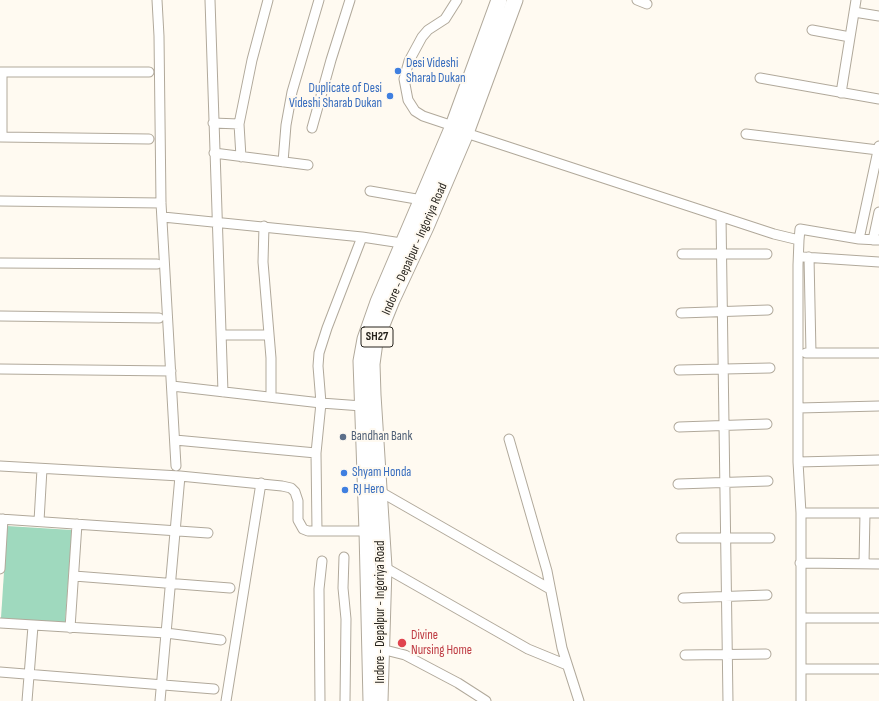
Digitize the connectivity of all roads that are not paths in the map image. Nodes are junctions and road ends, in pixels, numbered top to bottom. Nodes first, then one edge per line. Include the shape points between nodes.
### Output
1 (157, 0) edge
2 (210, 0) edge
3 (268, 0) edge
4 (319, 0) edge
5 (350, 0) edge
6 (457, 0) edge
7 (499, 0) edge
8 (514, 0) edge
9 (637, 0) edge
10 (856, 0) edge
11 (647, 4) dead end
12 (854, 12) junction
13 (879, 16) edge
14 (812, 30) dead end
15 (850, 37) junction
16 (1, 72) edge
17 (149, 72) dead end
18 (760, 78) dead end
19 (841, 93) junction
20 (879, 100) edge
21 (213, 123) junction
22 (239, 124) junction
23 (312, 128) dead end
24 (460, 129) junction
25 (746, 134) dead end
26 (1, 137) edge
27 (149, 138) dead end
28 (879, 148) edge
29 (214, 153) junction
30 (241, 157) junction
31 (283, 162) junction
32 (308, 165) dead end
33 (370, 191) dead end
34 (422, 200) junction
35 (0, 201) edge
36 (162, 203) junction
37 (879, 212) edge
38 (163, 217) junction
39 (721, 217) junction
40 (217, 222) junction
41 (264, 226) junction
42 (362, 236) junction
43 (859, 239) junction
44 (799, 240) junction
45 (876, 240) edge
46 (410, 245) junction
47 (682, 254) dead end
48 (722, 254) junction
49 (767, 254) dead end
50 (798, 256) junction
51 (809, 257) junction
52 (879, 262) edge
53 (0, 263) edge
54 (157, 264) dead end
55 (768, 310) dead end
56 (724, 312) junction
57 (681, 313) dead end
58 (0, 316) edge
59 (160, 318) dead end
60 (221, 335) junction
61 (269, 335) junction
62 (799, 353) junction
63 (811, 353) junction
64 (879, 353) edge
65 (770, 368) dead end
66 (0, 369) edge
67 (724, 369) junction
68 (679, 370) dead end
69 (171, 371) junction
70 (172, 386) junction
71 (223, 392) junction
72 (271, 397) junction
73 (321, 403) junction
74 (362, 406) junction
75 (879, 406) edge
76 (799, 408) junction
77 (767, 424) dead end
78 (725, 425) junction
79 (679, 427) dead end
80 (175, 440) junction
81 (508, 440) dead end
82 (316, 453) junction
83 (879, 460) edge
84 (798, 462) junction
85 (0, 466) edge
86 (176, 466) dead end
87 (42, 469) junction
88 (180, 476) junction
89 (768, 482) dead end
90 (261, 483) junction
91 (726, 483) junction
92 (678, 484) dead end
93 (379, 491) junction
94 (801, 513) junction
95 (866, 513) junction
96 (879, 513) edge
97 (1, 519) edge
98 (39, 521) junction
99 (77, 524) junction
100 (175, 530) junction
101 (317, 531) junction
102 (367, 531) junction
103 (208, 533) dead end
104 (681, 538) dead end
105 (726, 538) junction
106 (770, 538) dead end
107 (344, 557) dead end
108 (322, 561) dead end
109 (800, 563) junction
110 (864, 564) junction
111 (879, 564) edge
112 (384, 567) junction
113 (0, 569) edge
114 (74, 576) junction
115 (170, 583) junction
116 (230, 588) dead end
117 (550, 589) junction
118 (767, 595) dead end
119 (727, 596) junction
120 (683, 598) dead end
121 (801, 618) junction
122 (879, 618) edge
123 (0, 623) edge
124 (33, 626) junction
125 (70, 628) junction
126 (166, 633) junction
127 (221, 640) dead end
128 (381, 649) junction
129 (728, 654) junction
130 (766, 654) dead end
131 (685, 655) dead end
132 (567, 665) junction
133 (801, 669) junction
134 (879, 670) edge
135 (0, 672) edge
136 (29, 675) junction
137 (161, 686) junction
138 (214, 689) dead end
139 (27, 701) edge
140 (160, 701) edge
141 (226, 701) edge
142 (320, 701) edge
143 (345, 701) edge
144 (371, 701) edge
145 (380, 701) edge
146 (486, 701) edge
147 (579, 701) edge
148 (728, 701) edge
149 (801, 701) edge

1 - 36 street
2 - 21 street
3 - 22 street
4 - 31 street via 292,92
5 - 23 street
6 - 24 street via 445,19 422,37 408,61 404,79 408,100 415,111
7 - 24 main road, Indore - Depalpur - Ingoriya Road / SH27
8 - 24 main road, Indore - Depalpur - Ingoriya Road / SH27
9 - 11 street
10 - 12 street
12 - 13 street
12 - 15 street
14 - 15 street
15 - 19 street
16 - 17 street
16 - 26 street
18 - 19 street
19 - 20 street
21 - 22 street
21 - 29 street
22 - 30 street
24 - 34 main road, Indore - Depalpur - Ingoriya Road / SH27
24 - 39 street
24 - 46 main road, Indore - Depalpur - Ingoriya Road / SH27
25 - 28 street
26 - 27 street
28 - 43 street
29 - 30 street
29 - 40 street
30 - 31 street
31 - 32 street
33 - 34 street
34 - 46 main road, Indore - Depalpur - Ingoriya Road / SH27
35 - 36 street
36 - 38 street
37 - 45 street
38 - 40 street
38 - 69 street
39 - 44 street
39 - 48 street
40 - 41 street
40 - 60 street
41 - 42 street
41 - 61 street via 263,262
42 - 46 street
42 - 73 street via 320,353 318,366
43 - 44 street via 800,229
43 - 45 street
44 - 50 street
46 - 74 main road, Indore - Depalpur - Ingoriya Road / SH27 via 378,302 365,339 361,361
46 - 93 main road, Indore - Depalpur - Ingoriya Road / SH27 via 376,342 372,364
47 - 48 street
48 - 49 street
48 - 56 street
50 - 51 street
50 - 62 street
51 - 52 street
51 - 63 street
53 - 54 street
55 - 56 street
56 - 57 street
56 - 67 street
58 - 59 street
60 - 61 street
60 - 71 street
61 - 72 street
62 - 63 street
62 - 76 street
63 - 64 street
65 - 67 street
66 - 69 street
67 - 68 street
67 - 78 street
69 - 70 street
70 - 71 street
70 - 80 street
71 - 72 street
72 - 73 street
73 - 74 street
73 - 82 street
74 - 102 main road, Indore - Depalpur - Ingoriya Road / SH27
75 - 76 street
76 - 84 street
77 - 78 street
78 - 79 street
78 - 91 street
80 - 82 street
80 - 86 street
81 - 117 street
82 - 101 street
83 - 84 street
84 - 94 street
85 - 87 street
87 - 88 street
87 - 98 street
88 - 90 street
88 - 100 street
89 - 91 street
90 - 101 street via 291,488 298,501 300,526 308,531
90 - 141 street
91 - 92 street
91 - 105 street
93 - 112 main road, Indore - Depalpur - Ingoriya Road / SH27
93 - 117 street
94 - 95 street
94 - 109 street
95 - 96 street
95 - 110 street
97 - 98 street
97 - 113 street
98 - 99 street
99 - 100 street
99 - 114 street
100 - 103 street
100 - 115 street
101 - 102 street
102 - 144 main road, Indore - Depalpur - Ingoriya Road / SH27
104 - 105 street
105 - 106 street
105 - 119 street
107 - 143 street
108 - 142 street via 319,589
109 - 110 street
109 - 121 street
110 - 111 street
112 - 128 main road, Indore - Depalpur - Ingoriya Road / SH27
112 - 132 street via 528,649
114 - 115 street
114 - 125 street
115 - 116 street
115 - 126 street
117 - 132 street
118 - 119 street
119 - 120 street
119 - 129 street
121 - 122 street
121 - 133 street
123 - 124 street
124 - 125 street
124 - 136 street
125 - 126 street
126 - 127 street
126 - 137 street
128 - 145 main road, Indore - Depalpur - Ingoriya Road / SH27
128 - 146 street via 404,655
129 - 130 street
129 - 131 street
129 - 148 street
132 - 147 street
133 - 134 street
133 - 149 street
135 - 136 street
136 - 137 street
136 - 139 street
137 - 138 street
137 - 140 street

